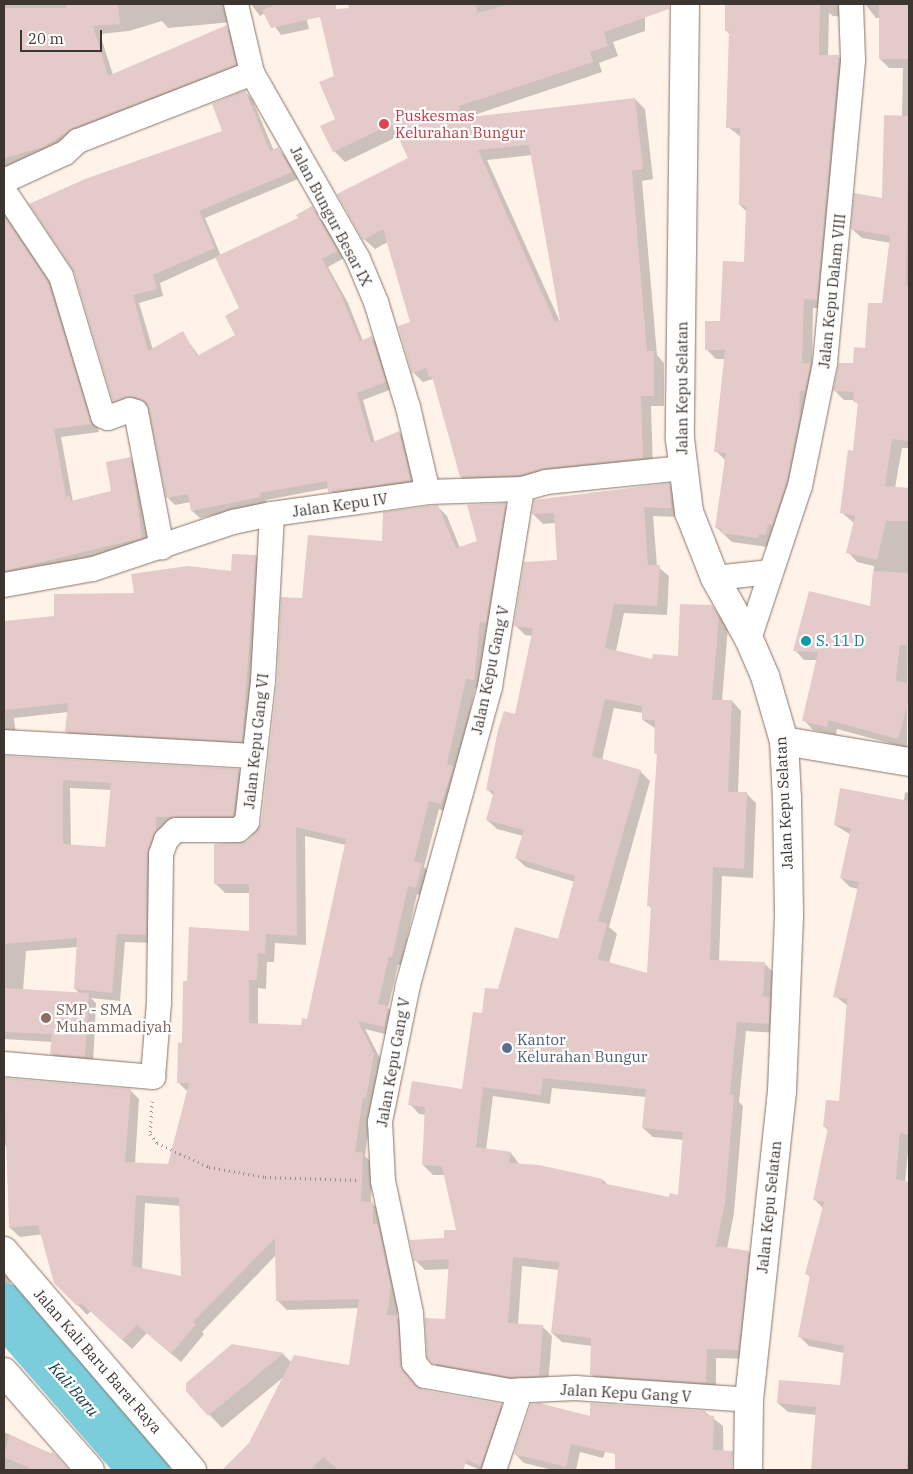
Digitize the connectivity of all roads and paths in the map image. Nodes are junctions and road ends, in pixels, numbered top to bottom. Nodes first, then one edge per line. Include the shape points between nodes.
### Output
1 (236, 4) edge
2 (685, 4) edge
3 (851, 4) edge
4 (252, 73) junction
5 (4, 181) edge
6 (4, 191) edge
7 (683, 468) junction
8 (522, 490) junction
9 (428, 492) junction
10 (272, 514) junction
11 (162, 548) junction
12 (771, 572) junction
13 (715, 578) junction
14 (4, 585) edge
15 (749, 639) junction
16 (784, 741) junction
17 (4, 742) edge
18 (255, 756) junction
19 (909, 762) edge
20 (4, 1064) edge
21 (153, 1077) junction
22 (383, 1181) junction
23 (4, 1251) edge
24 (4, 1372) edge
25 (521, 1390) junction
26 (749, 1400) junction
27 (90, 1470) edge
28 (192, 1470) edge
29 (494, 1470) edge
30 (748, 1470) edge

1 - 4 street, Jalan Bungur Besar IX
2 - 7 street, Jalan Kepu Selatan via 680,439
3 - 12 street, Jalan Kepu Dalam VIII via 853,59 825,363 800,486
4 - 5 street via 78,141 65,153
4 - 9 street, Jalan Bungur Besar IX via 358,259 369,285 408,407
6 - 11 street via 61,276 105,418 130,410 136,412
7 - 8 street, Jalan Kepu IV via 546,482
7 - 13 street, Jalan Kepu Selatan via 689,512
8 - 9 street, Jalan Kepu IV
8 - 22 street, Jalan Kepu Gang V via 490,687 396,1035 380,1122
9 - 10 street, Jalan Kepu IV
10 - 11 street, Jalan Kepu IV via 233,522
10 - 18 street, Jalan Kepu Gang VI
11 - 14 street, Jalan Kepu IV via 92,569
12 - 13 street
12 - 15 street, Jalan Kepu Dalam VIII
13 - 15 street, Jalan Kepu Selatan
15 - 16 street, Jalan Kepu Selatan via 768,686
16 - 19 street
16 - 26 street, Jalan Kepu Selatan via 789,917 782,1091
17 - 18 street
18 - 21 street, Jalan Kepu Gang VI via 249,814 244,826 238,830 176,830 166,840 161,854 159,1002
20 - 21 street
21 - 22 path via 150,1134 157,1143 209,1167 265,1177
22 - 25 street, Jalan Kepu Gang V via 411,1313 414,1363 419,1372 438,1380
23 - 28 street, Jalan Kali Baru Barat Raya
24 - 27 street
25 - 26 street, Jalan Kepu Gang V via 575,1388
25 - 29 street
26 - 30 street, Jalan Kepu Selatan

